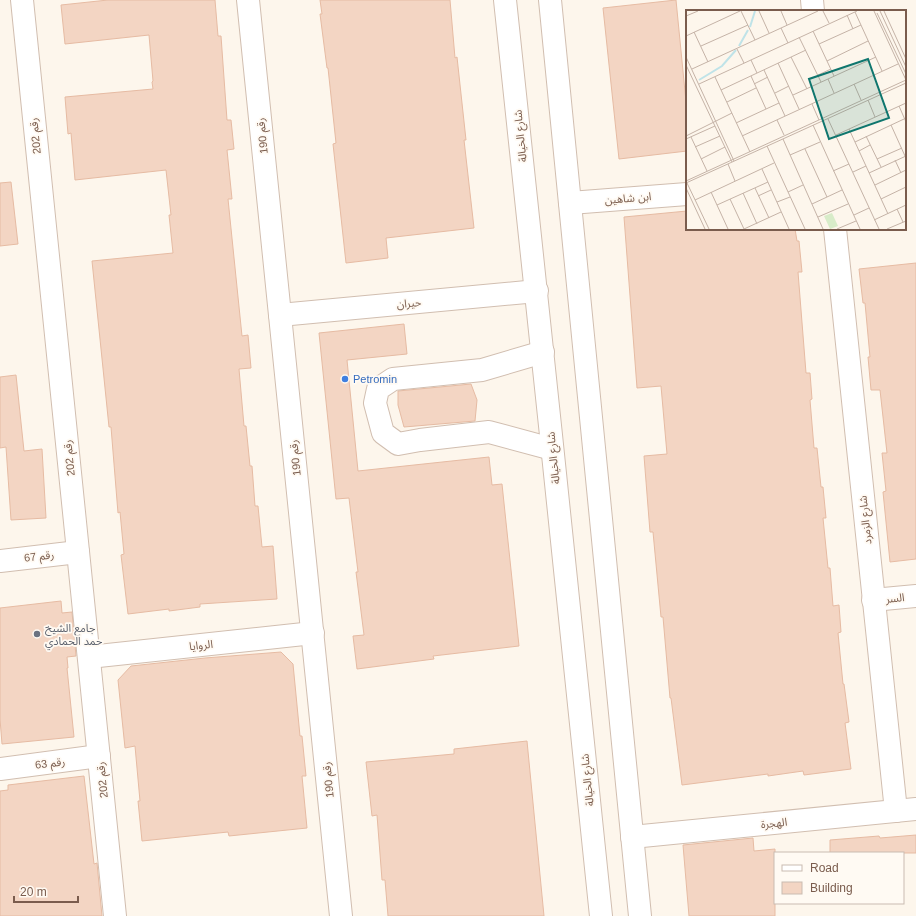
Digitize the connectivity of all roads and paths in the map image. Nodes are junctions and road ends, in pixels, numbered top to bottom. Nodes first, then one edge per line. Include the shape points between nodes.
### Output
1 (22, 0) edge
2 (248, 0) edge
3 (505, 0) edge
4 (550, 0) edge
5 (812, 0) edge
6 (813, 10) edge
7 (686, 194) edge
8 (570, 203) junction
9 (835, 230) edge
10 (537, 291) junction
11 (280, 315) junction
12 (543, 352) junction
13 (552, 449) junction
14 (78, 552) junction
15 (0, 561) edge
16 (916, 596) edge
17 (873, 600) junction
18 (313, 632) junction
19 (89, 657) junction
20 (99, 756) junction
21 (0, 769) edge
22 (906, 810) edge
23 (632, 837) junction
24 (115, 916) edge
25 (342, 916) edge
26 (601, 916) edge
27 (640, 916) edge

1 - 14 street, رقم 202
2 - 11 street, رقم 190
3 - 10 street, شارع الخيالة
4 - 8 street
5 - 6 street
7 - 8 street, ابن شاهين
8 - 23 street
9 - 17 street, شارع الزمرد
10 - 11 street, حيران
10 - 12 street, شارع الخيالة
11 - 18 street, رقم 190
12 - 13 street, شارع الخيالة
12 - 13 street via 482,370 393,379 378,388 375,404 382,433 398,444 489,432
13 - 26 street, شارع الخيالة
14 - 15 street, رقم 67
14 - 19 street, رقم 202
16 - 17 street, السر
17 - 22 street, شارع الزمرد
18 - 19 street, الروايا
18 - 25 street, رقم 190
19 - 20 street, رقم 202
20 - 21 street, رقم 63
20 - 24 street, رقم 202
22 - 23 street, الهجرة
23 - 27 street

